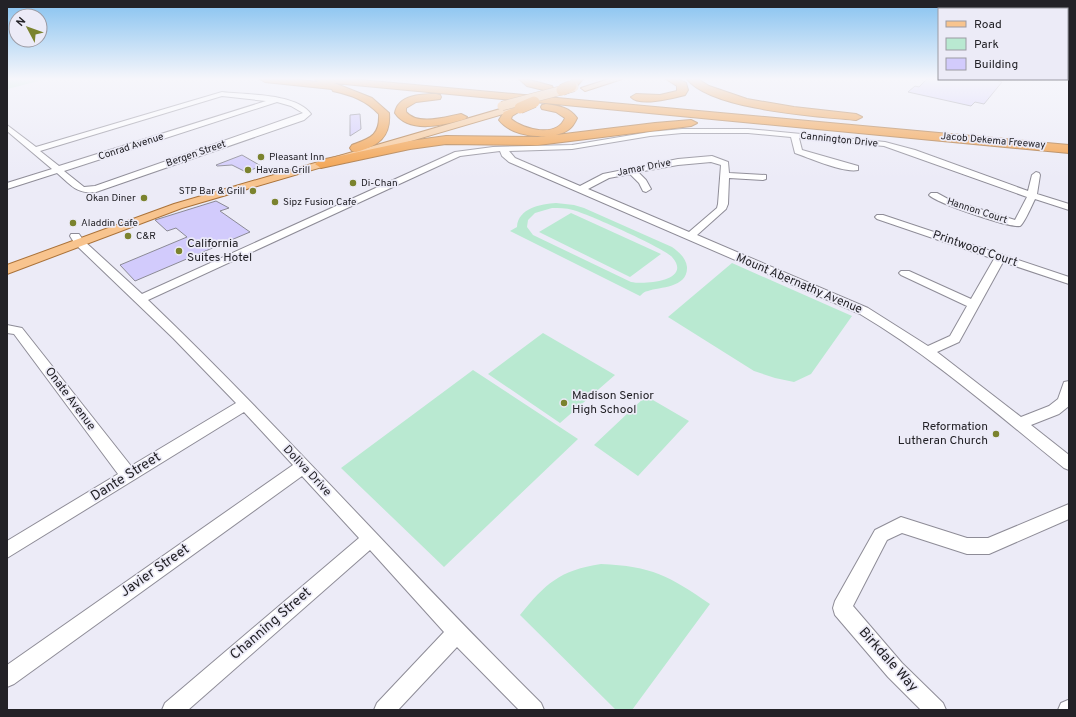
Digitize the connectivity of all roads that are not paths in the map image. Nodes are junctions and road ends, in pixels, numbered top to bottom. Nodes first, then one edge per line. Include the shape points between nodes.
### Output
1 (160, 112) edge
2 (238, 112) edge
3 (305, 112) edge
4 (384, 112) edge
5 (400, 112) edge
6 (480, 112) edge
7 (501, 112) edge
8 (510, 112) edge
9 (565, 112) edge
10 (640, 112) edge
11 (678, 112) edge
12 (763, 112) edge
13 (814, 112) edge
14 (825, 112) edge
15 (844, 115) junction
16 (716, 116) junction
17 (462, 118) junction
18 (866, 118) dead end
19 (881, 120) dead end
20 (802, 124) junction
21 (7, 127) edge
22 (976, 132) junction
23 (794, 135) junction
24 (1069, 141) edge
25 (356, 148) junction
26 (1069, 148) edge
27 (504, 149) junction
28 (34, 150) junction
29 (321, 164) junction
30 (855, 168) dead end
31 (59, 170) junction
32 (632, 171) junction
33 (724, 175) junction
34 (1036, 175) dead end
35 (763, 177) dead end
36 (7, 186) edge
37 (581, 189) junction
38 (646, 189) dead end
39 (934, 195) dead end
40 (1032, 196) junction
41 (1069, 207) edge
42 (880, 217) dead end
43 (689, 237) junction
44 (77, 239) junction
45 (1000, 257) junction
46 (7, 262) edge
47 (7, 270) edge
48 (905, 273) dead end
49 (1069, 281) edge
50 (141, 299) junction
51 (974, 306) junction
52 (7, 329) edge
53 (927, 352) junction
54 (1069, 386) edge
55 (244, 405) junction
56 (1018, 424) junction
57 (1069, 464) edge
58 (304, 466) junction
59 (129, 476) junction
60 (1069, 511) edge
61 (370, 539) junction
62 (7, 550) edge
63 (457, 632) junction
64 (7, 677) edge
65 (172, 710) edge
66 (384, 710) edge
67 (534, 710) edge
68 (936, 710) edge

1 - 28 street
2 - 31 street, Conrad Avenue
3 - 31 street, Bergen Street via 306,116 111,184 86,190 81,189
4 - 25 highway via 385,122 382,134
5 - 17 highway via 401,116 418,122
6 - 17 main road, bridge
7 - 29 main road
8 - 9 highway via 505,120 508,125 532,133 552,132 568,126 571,118
10 - 16 highway
11 - 16 highway, Jacob Dekema Freeway
12 - 22 highway, Jacob Dekema Freeway
13 - 15 highway
14 - 15 highway
15 - 18 highway
16 - 20 highway, Jacob Dekema Freeway
17 - 25 main road
19 - 22 highway
20 - 26 highway, Jacob Dekema Freeway
20 - 29 highway via 794,128 690,123 538,141 446,140
21 - 28 street
22 - 24 highway, Jacob Dekema Freeway
23 - 27 street, Cannington Drive via 740,131 682,131 572,147
23 - 30 street via 798,151
23 - 40 street, Cannington Drive via 886,144
25 - 44 main road via 182,197
27 - 37 street, Mount Abernathy Avenue via 505,154 512,160
27 - 50 street, Cannington Drive via 458,154
28 - 31 street
29 - 44 main road
31 - 36 street, Conrad Avenue
32 - 33 street, Jamar Drive via 678,162 712,159 725,164
32 - 37 street, Jamar Drive via 606,176
32 - 38 street
33 - 35 street
33 - 43 street via 721,209
34 - 40 street, Hannon Court
37 - 43 street, Mount Abernathy Avenue
39 - 40 street, Hannon Court via 1008,222 1018,223
40 - 41 street, Cannington Drive
42 - 45 street, Printwood Court
43 - 53 street, Mount Abernathy Avenue via 843,301 903,334
44 - 46 main road
44 - 47 main road
44 - 50 street, Doliva Drive
45 - 49 street, Printwood Court
45 - 51 street
48 - 51 street
50 - 55 street, Doliva Drive
51 - 53 street via 955,339
52 - 59 street, Onate Avenue via 18,331
53 - 56 street, Mount Abernathy Avenue
54 - 56 street via 1064,402 1054,410
55 - 58 street, Doliva Drive
55 - 59 street, Dante Street
56 - 57 street, Mount Abernathy Avenue
58 - 61 street, Doliva Drive
58 - 64 street, Javier Street
59 - 62 street, Dante Street
60 - 68 street, Birkdale Way via 989,546 967,546 901,524 881,535 842,608 895,670
61 - 63 street, Doliva Drive
61 - 65 street, Channing Street
63 - 66 street
63 - 67 street, Doliva Drive

